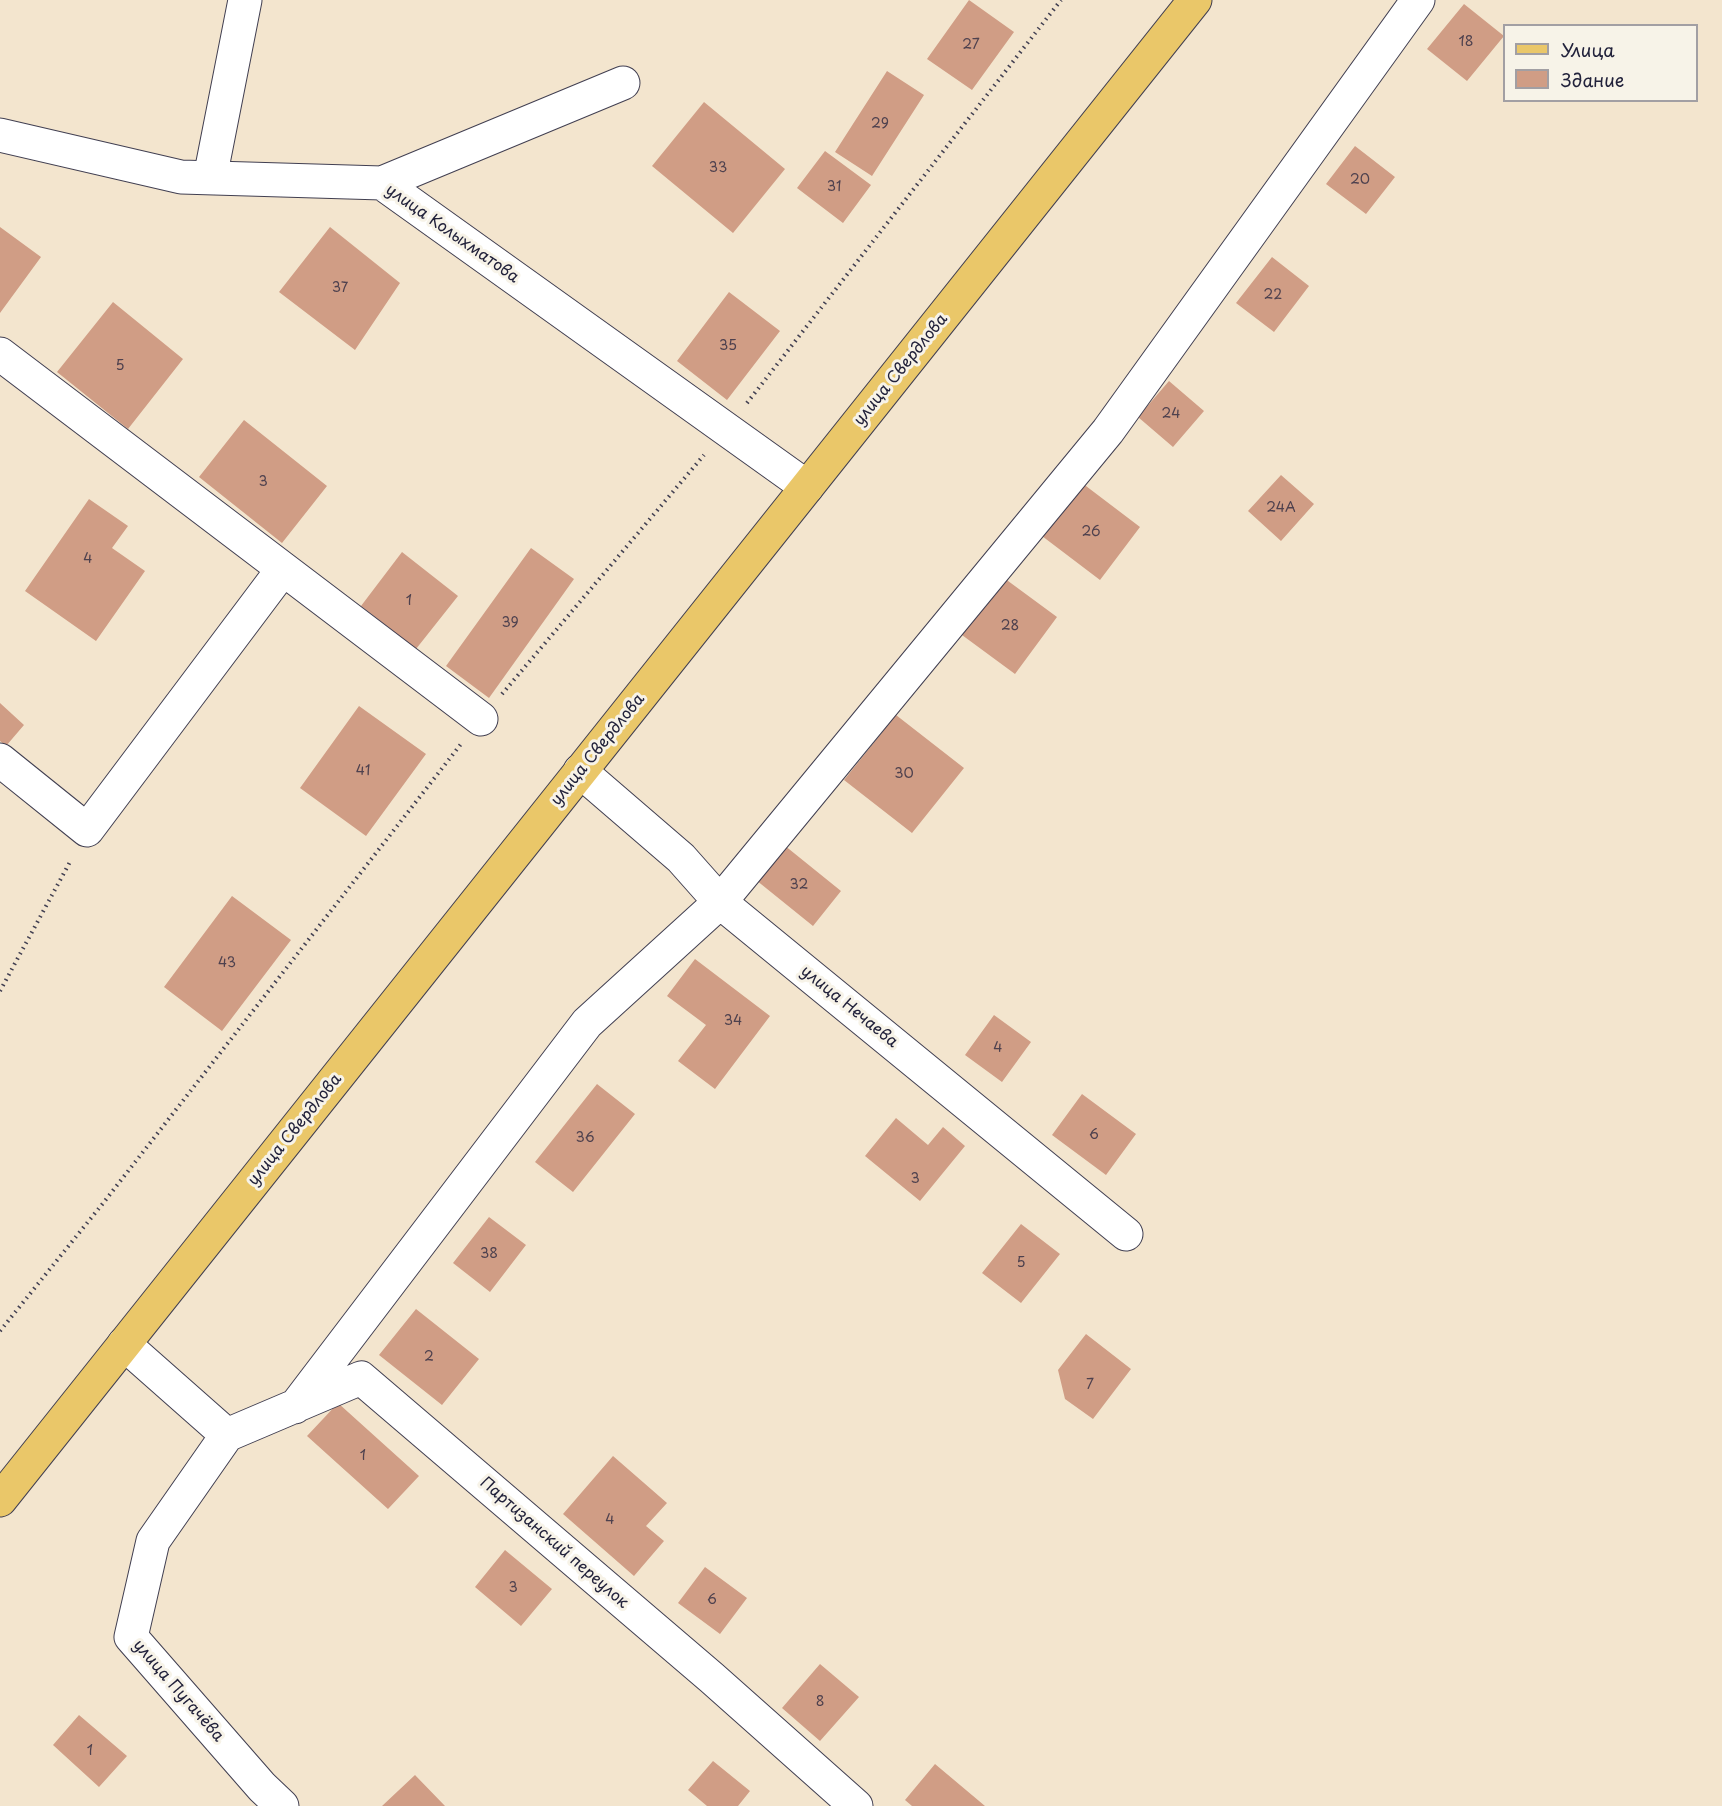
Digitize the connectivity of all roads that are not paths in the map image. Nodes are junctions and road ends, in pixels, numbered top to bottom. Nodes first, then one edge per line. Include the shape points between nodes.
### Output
1 (245, 0) edge
2 (1195, 0) edge
3 (1418, 0) edge
4 (623, 83) dead end
5 (0, 135) edge
6 (210, 178) junction
7 (382, 183) junction
8 (0, 354) edge
9 (807, 487) junction
10 (283, 569) junction
11 (481, 719) road end
12 (0, 760) edge
13 (580, 771) junction
14 (720, 902) junction
15 (1126, 1234) dead end
16 (124, 1344) junction
17 (295, 1407) junction
18 (227, 1435) junction
19 (0, 1500) edge
20 (282, 1806) edge
21 (856, 1806) edge

1 - 6 street
2 - 9 main road, улица Свердлова
3 - 14 street via 1108,431
4 - 7 street
5 - 6 street, улица Колыхматова via 181,177
6 - 7 street, улица Колыхматова
7 - 9 street, улица Колыхматова
8 - 10 street
9 - 13 main road, улица Свердлова
10 - 11 street
10 - 12 street via 87,830
13 - 14 street, улица Нечаева via 681,858
13 - 16 main road, улица Свердлова
14 - 15 street, улица Нечаева
14 - 17 street via 587,1023
16 - 18 street
16 - 19 main road, улица Свердлова
17 - 18 street, Партизанский переулок
17 - 21 street, Партизанский переулок via 361,1378
18 - 20 street, улица Пугачёва via 153,1541 130,1637

